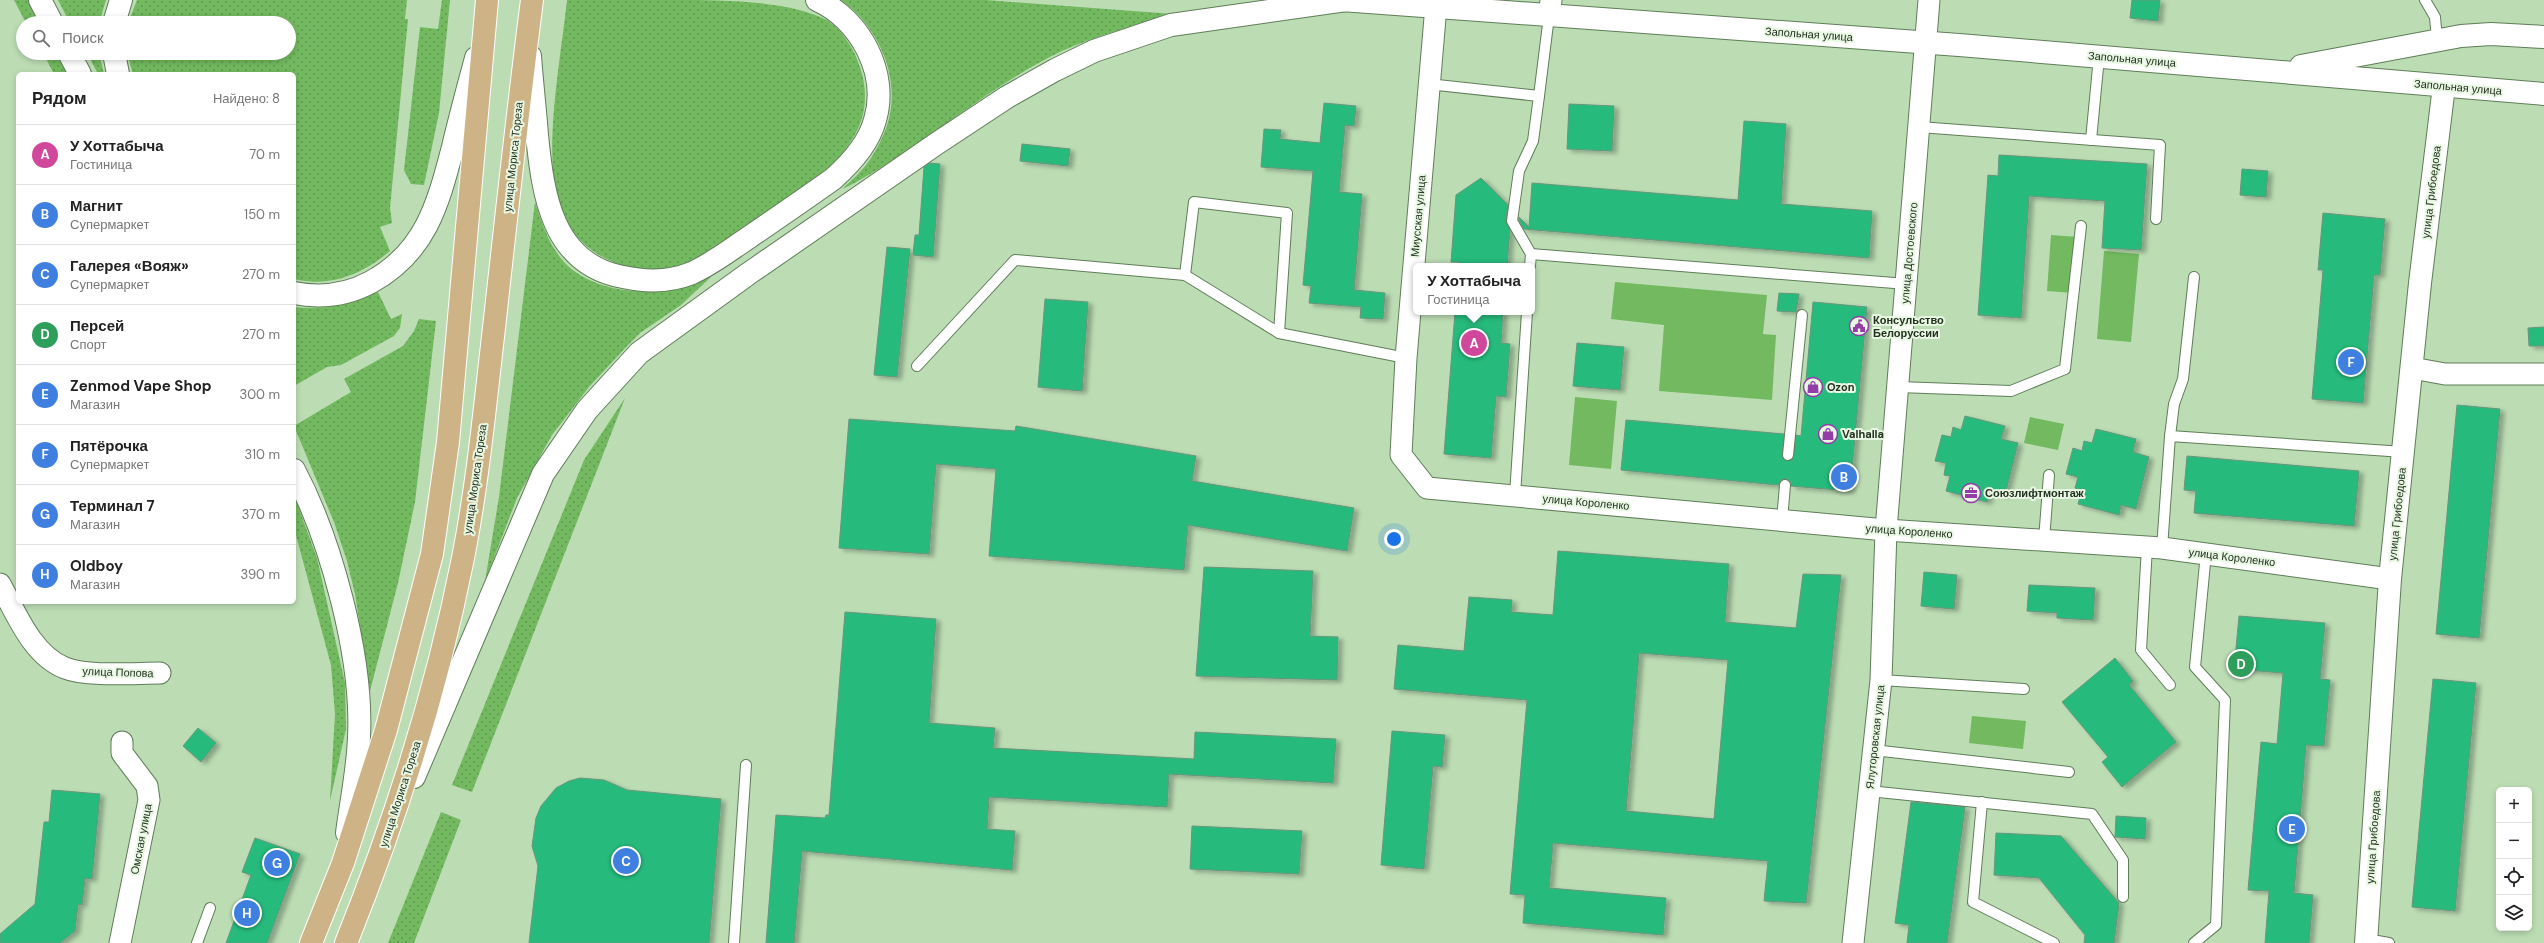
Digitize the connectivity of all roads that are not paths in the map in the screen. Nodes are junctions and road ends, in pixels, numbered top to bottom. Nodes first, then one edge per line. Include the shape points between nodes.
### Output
1 (40, 0) edge
2 (121, 0) edge
3 (487, 0) edge
4 (532, 0) edge
5 (817, 0) edge
6 (1341, 0) edge
7 (1346, 0) edge
8 (1929, 0) edge
9 (2425, 0) edge
10 (1397, 2) edge
11 (1436, 6) junction
12 (1550, 8) edge
13 (48, 16) edge
14 (116, 16) edge
15 (2544, 37) edge
16 (2437, 40) junction
17 (1926, 42) junction
18 (2099, 57) junction
19 (73, 60) edge
20 (115, 60) edge
21 (478, 60) junction
22 (527, 66) junction
23 (2276, 71) junction
24 (79, 72) edge
25 (118, 72) edge
26 (1428, 84) junction
27 (2444, 86) junction
28 (2544, 94) edge
29 (1539, 96) junction
30 (1919, 127) junction
31 (2092, 140) junction
32 (2156, 219) dead end
33 (2081, 226) dead end
34 (1531, 254) junction
35 (1414, 263) edge
36 (1530, 263) edge
37 (1413, 271) edge
38 (1185, 275) junction
39 (2194, 277) dead end
40 (1907, 284) junction
41 (296, 293) edge
42 (1527, 315) edge
43 (1802, 315) dead end
44 (1279, 333) junction
45 (1406, 358) junction
46 (917, 366) dead end
47 (2412, 368) junction
48 (2544, 374) edge
49 (1898, 387) junction
50 (2170, 436) junction
51 (2404, 452) junction
52 (1788, 455) dead end
53 (296, 474) edge
54 (2049, 475) dead end
55 (1785, 485) dead end
56 (1427, 488) joint
57 (1515, 495) junction
58 (1782, 520) junction
59 (1886, 530) junction
60 (2044, 540) junction
61 (2154, 548) junction
62 (2206, 553) junction
63 (2390, 579) junction
64 (0, 584) edge
65 (160, 673) dead end
66 (1880, 680) junction
67 (2170, 685) dead end
68 (2024, 689) dead end
69 (122, 742) dead end
70 (1873, 750) junction
71 (746, 765) dead end
72 (2069, 772) dead end
73 (1869, 791) junction
74 (1982, 802) junction
75 (380, 856) junction
76 (343, 863) junction
77 (2123, 897) dead end
78 (210, 908) dead end
79 (2366, 941) edge
80 (120, 943) edge
81 (197, 943) edge
82 (312, 943) edge
83 (346, 943) edge
84 (734, 943) edge
85 (1854, 943) edge
86 (2054, 943) edge
87 (2194, 943) edge
88 (2389, 943) edge

1 - 13 street
2 - 14 street
3 - 21 main road
4 - 22 main road, улица Мориса Тореза
5 - 22 street via 849,23 860,36 873,63 879,94 878,108 867,139 846,168 833,179 708,265 673,279 655,281 613,276 594,268 576,254 565,241 555,224 541,177
6 - 7 street, Запольная улица
7 - 10 street, Запольная улица
7 - 75 street via 1171,25 1094,51 1055,70 1007,97 936,144 639,353 587,410 543,474
8 - 17 street, улица Достоевского
9 - 16 lane via 2435,18
10 - 11 street, Запольная улица
11 - 12 street, Запольная улица
11 - 26 street, Миусская улица
12 - 17 street, Запольная улица
12 - 29 lane
15 - 16 street, Запольная улица via 2491,34
16 - 23 street, Запольная улица
17 - 18 street, Запольная улица
17 - 30 street, улица Достоевского
18 - 23 street, Запольная улица
18 - 31 lane
19 - 24 street
20 - 25 street
21 - 41 street via 441,191 426,228 407,255 384,274 353,290 321,296
21 - 76 main road via 441,499 432,554 406,662
22 - 75 main road, улица Мориса Тореза via 481,445 462,559 429,698
23 - 27 street, Запольная улица
26 - 29 lane
26 - 35 street, Миусская улица
27 - 28 street, Запольная улица
27 - 47 street, улица Грибоедова
29 - 34 lane via 1533,141 1519,171 1512,222
30 - 31 lane
30 - 40 street, улица Достоевского
31 - 32 lane via 2160,145
33 - 49 lane via 2065,369 2011,391
34 - 36 lane
34 - 40 lane
37 - 45 street, Миусская улица
38 - 44 lane
38 - 44 lane via 1194,202 1287,213
38 - 46 lane via 1015,260
39 - 50 lane via 2184,379 2174,404
40 - 49 street, улица Достоевского
42 - 57 lane
43 - 52 lane
44 - 45 lane
45 - 56 street, Миусская улица via 1401,455
47 - 48 street via 2445,374
47 - 51 street, улица Грибоедова
49 - 59 street, улица Достоевского
50 - 51 lane
50 - 61 lane
51 - 63 street, улица Грибоедова
53 - 76 street via 316,518 334,574 356,674 359,738
54 - 60 lane
55 - 58 lane
56 - 57 street, улица Короленко
57 - 58 street, улица Короленко
58 - 59 street, улица Короленко
59 - 60 street, улица Короленко
59 - 66 street, Ялуторовская улица
60 - 61 street, улица Короленко
61 - 62 street, улица Короленко
61 - 67 lane via 2141,650
62 - 63 street, улица Короленко
62 - 87 lane via 2195,667 2225,700 2216,925
63 - 79 street, улица Грибоедова
64 - 65 street, улица Попова via 33,641 49,659 65,668 81,671
66 - 68 lane
66 - 70 street, Ялуторовская улица
69 - 80 street, Омская улица via 122,753 147,786 149,800
70 - 72 lane
70 - 73 street, Ялуторовская улица
71 - 84 lane
73 - 74 lane
73 - 85 street, Ялуторовская улица
74 - 77 lane via 2092,814 2123,860
74 - 86 lane via 1972,902
75 - 83 main road, улица Мориса Тореза
76 - 82 main road
78 - 81 lane
79 - 88 lane

